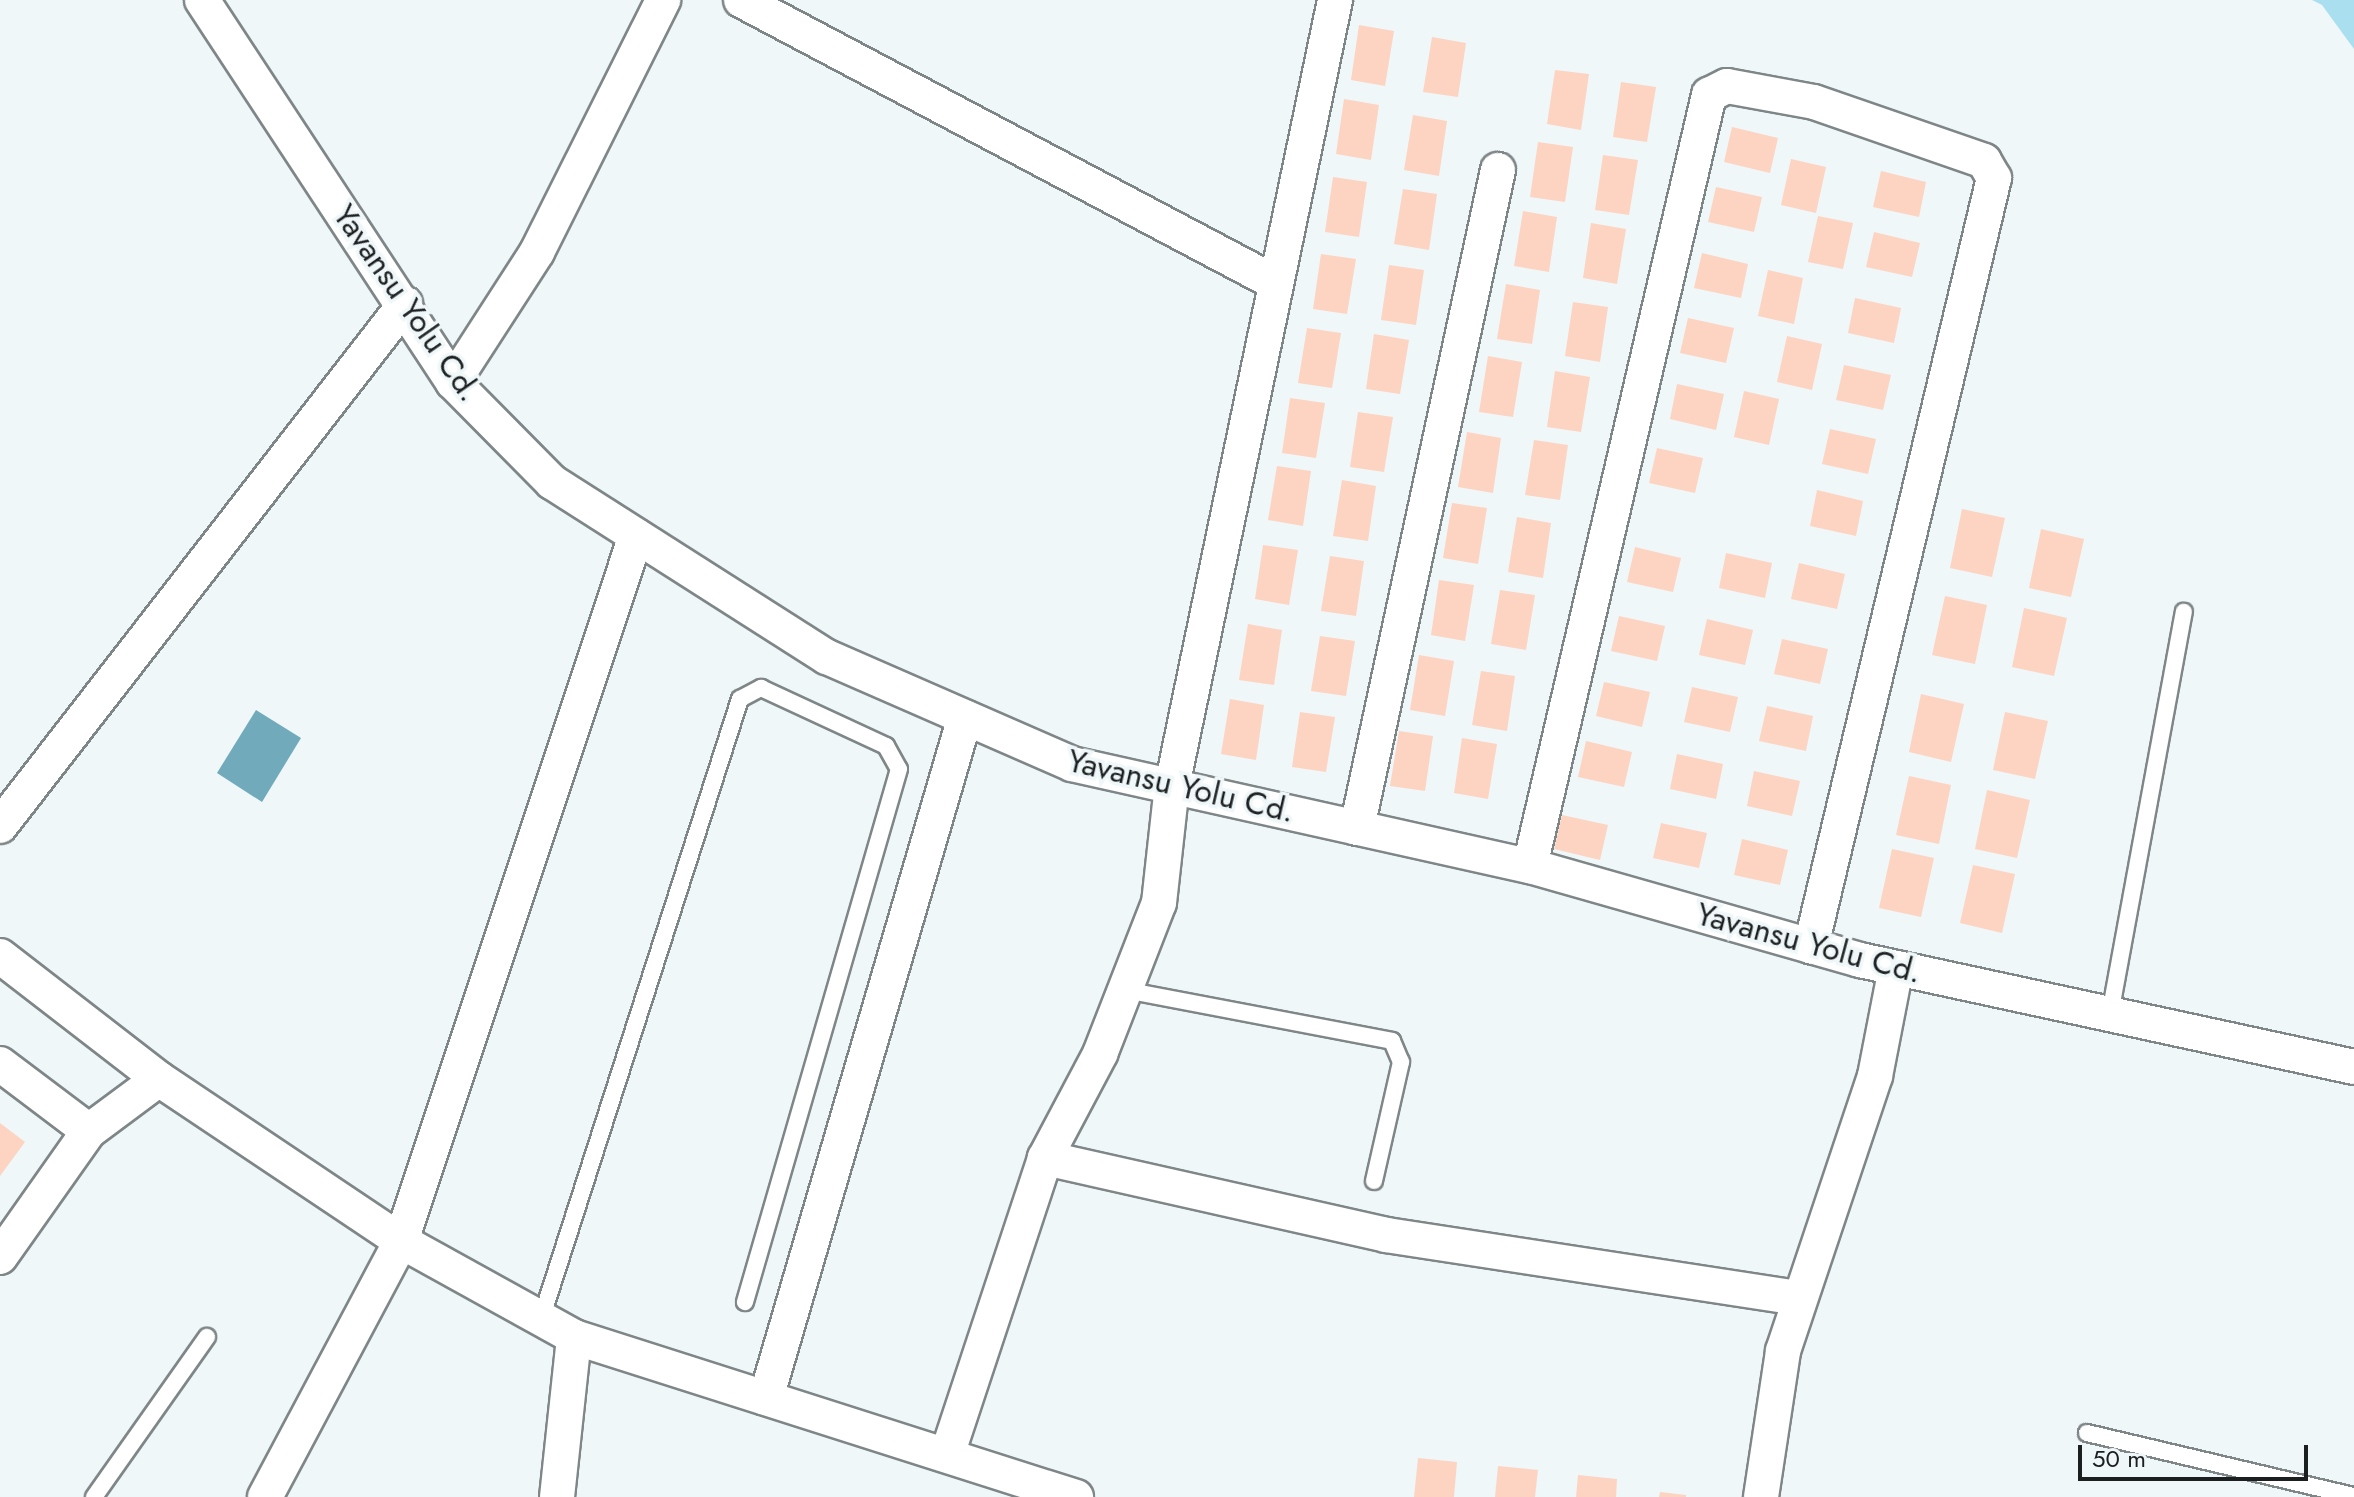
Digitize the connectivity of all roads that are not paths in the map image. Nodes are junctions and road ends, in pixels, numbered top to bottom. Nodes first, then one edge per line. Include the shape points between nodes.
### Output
1 (202, 0) edge
2 (663, 0) edge
3 (741, 0) edge
4 (1335, 0) edge
5 (1498, 170) dead end
6 (1276, 283) junction
7 (405, 304) junction
8 (453, 382) junction
9 (636, 536) junction
10 (2184, 612) dead end
11 (965, 717) junction
12 (1172, 786) junction
13 (0, 826) edge
14 (1357, 828) junction
15 (1530, 866) junction
16 (1811, 946) junction
17 (0, 956) edge
18 (1896, 968) junction
19 (1125, 990) junction
20 (2110, 1014) junction
21 (0, 1064) edge
22 (2354, 1067) edge
23 (159, 1079) junction
24 (89, 1131) junction
25 (1045, 1158) junction
26 (1374, 1181) dead end
27 (401, 1241) junction
28 (0, 1257) edge
29 (1799, 1298) junction
30 (745, 1302) dead end
31 (542, 1316) junction
32 (207, 1337) dead end
33 (574, 1337) junction
34 (766, 1398) junction
35 (2087, 1433) dead end
36 (947, 1455) junction
37 (1041, 1491) edge
38 (2354, 1496) edge
39 (94, 1497) edge
40 (265, 1497) edge
41 (557, 1497) edge
42 (1076, 1497) edge
43 (1761, 1497) edge

1 - 7 street, Yavansu Yolu Cd.
2 - 8 street via 537,252
3 - 6 street
4 - 6 street
5 - 14 street
6 - 12 street
7 - 8 street, Yavansu Yolu Cd.
7 - 13 street
8 - 9 street, Yavansu Yolu Cd. via 552,482
9 - 11 street, Yavansu Yolu Cd. via 827,657
9 - 27 street
10 - 20 lane
11 - 12 street, Yavansu Yolu Cd. via 1072,764
11 - 34 street
12 - 14 street, Yavansu Yolu Cd.
12 - 19 street via 1159,903
14 - 15 street, Yavansu Yolu Cd.
15 - 16 street, Yavansu Yolu Cd.
15 - 16 street via 1709,95 1727,86 1814,102 1984,161 1994,178
16 - 18 street, Yavansu Yolu Cd.
17 - 23 street
18 - 20 street, Yavansu Yolu Cd.
18 - 29 street via 1875,1076
19 - 25 street via 1100,1054
19 - 26 lane via 1392,1041 1401,1062
20 - 22 street, Yavansu Yolu Cd.
21 - 24 street
23 - 24 street
23 - 27 street
24 - 28 street
25 - 29 street via 1386,1235
25 - 36 street
27 - 31 street
27 - 40 street
29 - 43 street via 1783,1351
30 - 31 lane via 899,769 886,746 761,688 740,699
31 - 33 street
32 - 39 lane
33 - 34 street
33 - 41 street
34 - 36 street
35 - 38 lane
36 - 37 street
37 - 42 street

